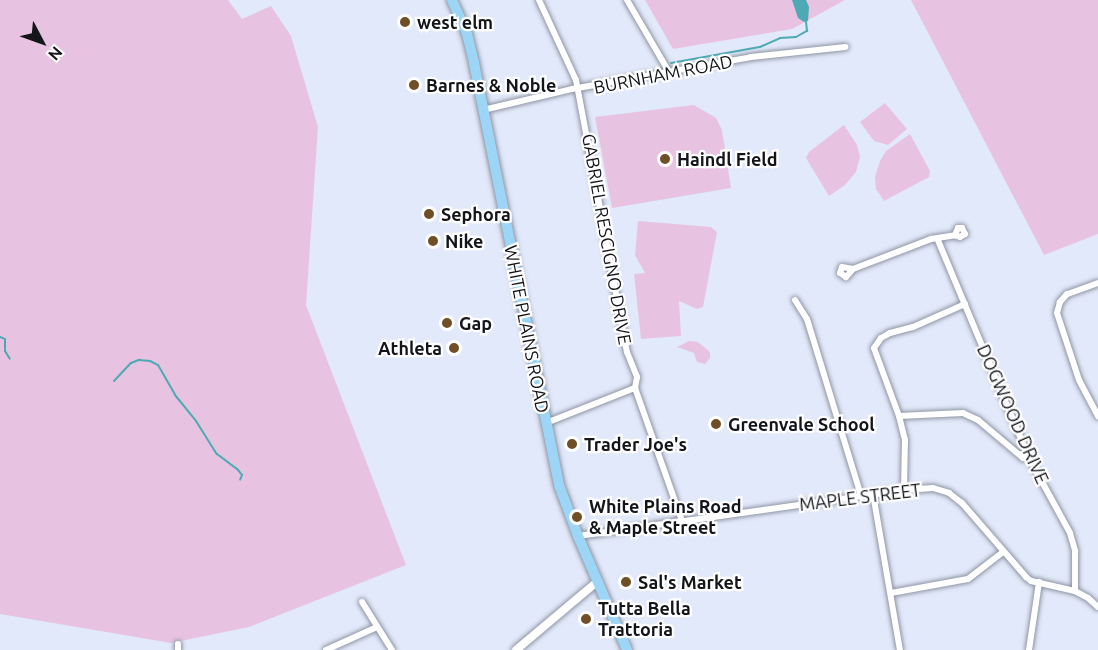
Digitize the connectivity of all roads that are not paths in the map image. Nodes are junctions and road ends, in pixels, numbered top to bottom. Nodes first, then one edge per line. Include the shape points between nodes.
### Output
1 (452, 0) edge
2 (539, 0) edge
3 (627, 0) edge
4 (845, 47) dead end
5 (669, 72) junction
6 (578, 89) junction
7 (482, 111) junction
8 (955, 235) dead end
9 (938, 238) junction
10 (853, 269) dead end
11 (1098, 283) edge
12 (795, 300) dead end
13 (965, 304) junction
14 (636, 388) junction
15 (899, 416) junction
16 (1098, 416) edge
17 (546, 423) junction
18 (1029, 458) junction
19 (904, 490) junction
20 (873, 494) junction
21 (861, 496) junction
22 (682, 521) junction
23 (578, 536) junction
24 (1004, 552) junction
25 (598, 580) junction
26 (1039, 582) junction
27 (1075, 591) junction
28 (891, 592) junction
29 (362, 602) dead end
30 (1098, 607) edge
31 (377, 627) junction
32 (326, 650) edge
33 (392, 650) edge
34 (516, 650) edge
35 (627, 650) edge
36 (900, 650) edge
37 (1029, 650) edge

1 - 7 main road, WHITE PLAINS ROAD via 467,34
2 - 6 street, GABRIEL RESCIGNO DRIVE
3 - 5 street
4 - 5 street, BURNHAM ROAD via 750,57
5 - 6 street, BURNHAM ROAD
6 - 7 street, BURNHAM ROAD
6 - 14 street, GABRIEL RESCIGNO DRIVE via 627,352 637,377
7 - 17 main road, WHITE PLAINS ROAD
8 - 9 street
9 - 10 street
9 - 13 street, DOGWOOD DRIVE
11 - 16 street via 1067,294 1057,313 1079,380
12 - 21 street via 807,320
13 - 15 street via 890,333 876,343 874,353
13 - 18 street, DOGWOOD DRIVE
14 - 17 street
14 - 22 street, GABRIEL RESCIGNO DRIVE
15 - 18 street via 963,413 978,420 1023,458
15 - 19 street via 906,449
17 - 23 main road, WHITE PLAINS ROAD via 562,493
18 - 27 street, DOGWOOD DRIVE via 1073,542
19 - 20 street, MAPLE STREET
19 - 24 street, MAPLE STREET via 949,493
20 - 21 street, MAPLE STREET
20 - 28 street
21 - 22 street, MAPLE STREET
22 - 23 street, MAPLE STREET
23 - 25 main road, WHITE PLAINS ROAD
24 - 26 street, MAPLE STREET via 1026,577
24 - 28 street via 968,579
25 - 34 street
25 - 35 main road, WHITE PLAINS ROAD
26 - 27 street, MAPLE STREET
26 - 37 street
27 - 30 street, MAPLE STREET
28 - 36 street
29 - 31 street
31 - 32 street
31 - 33 street

